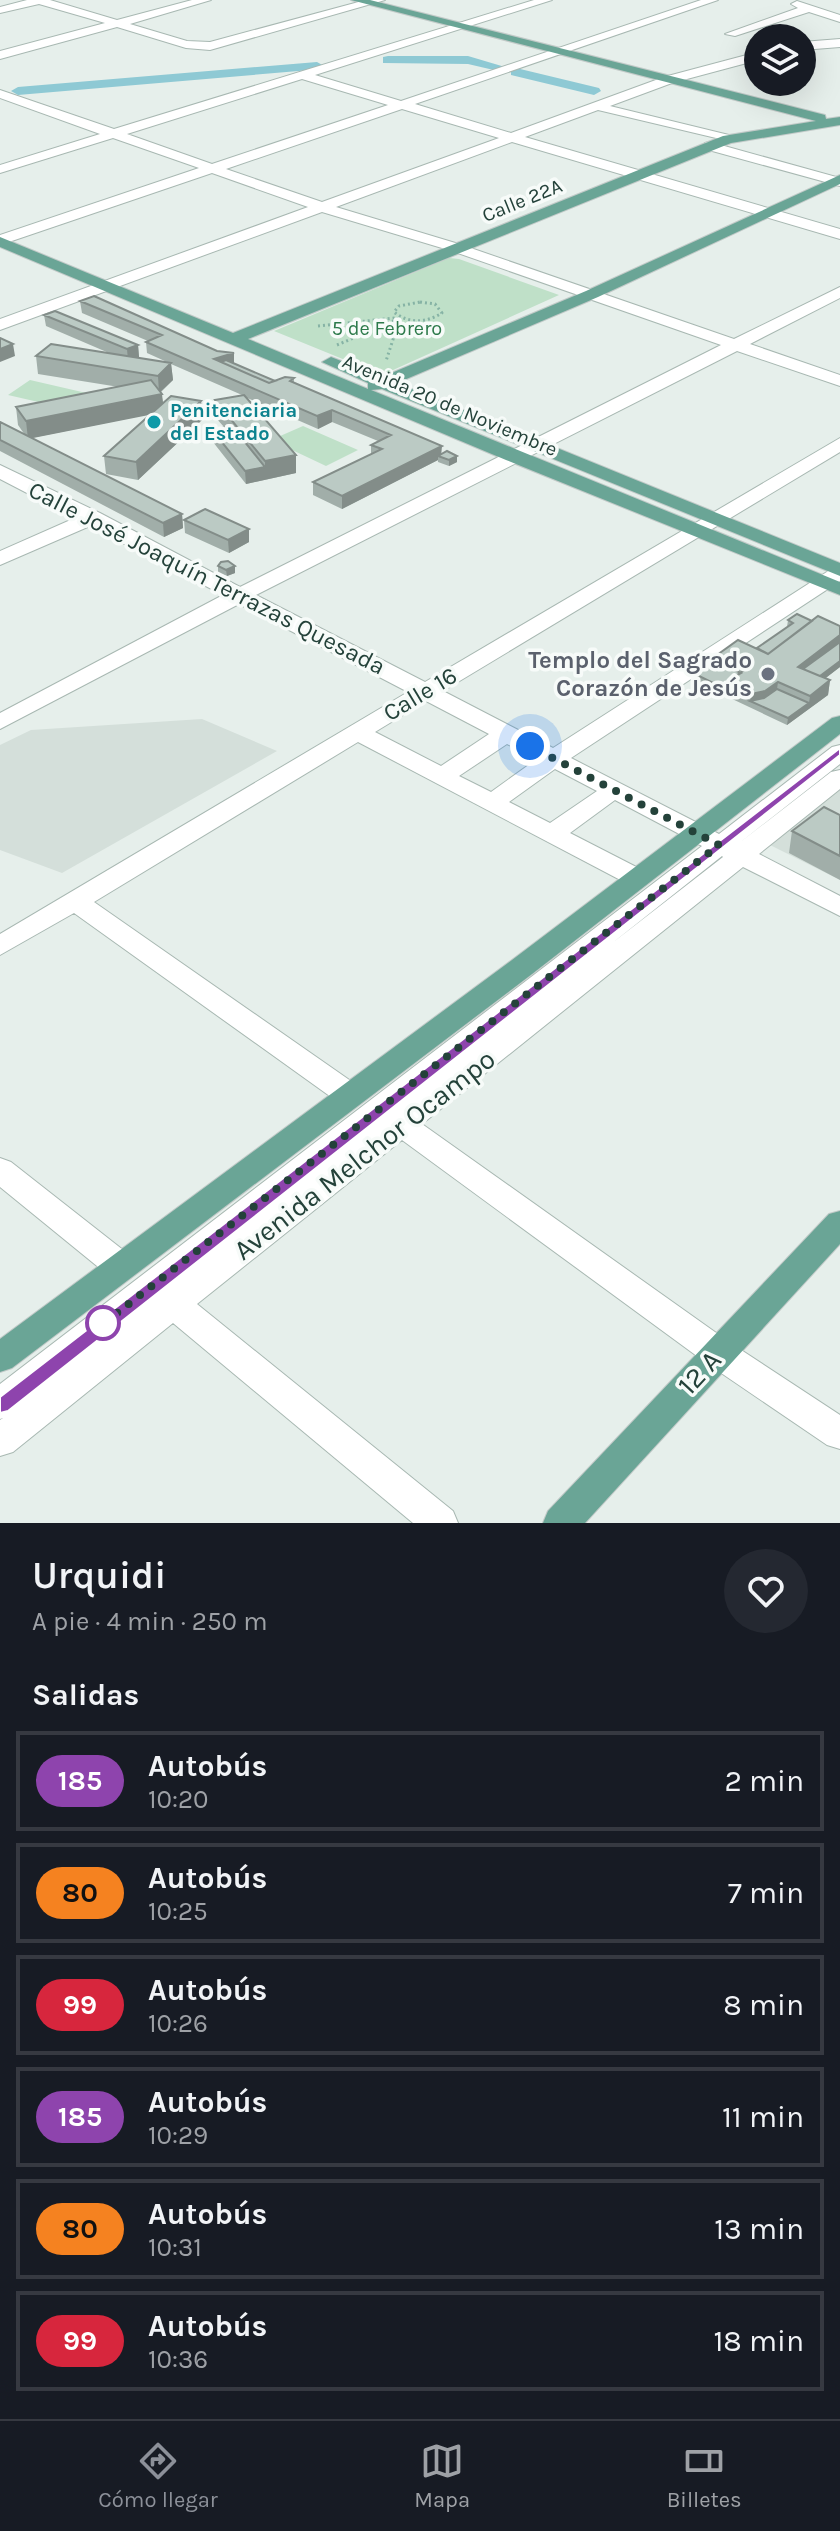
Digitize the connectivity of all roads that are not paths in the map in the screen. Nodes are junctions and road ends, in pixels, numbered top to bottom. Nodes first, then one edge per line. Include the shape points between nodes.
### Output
1 (39, 0) edge
2 (205, 0) edge
3 (546, 0) edge
4 (712, 0) edge
5 (786, 0) edge
6 (368, 1) edge
7 (809, 8) junction
8 (0, 10) edge
9 (840, 19) edge
10 (119, 23) junction
11 (461, 27) junction
12 (731, 34) dead end
13 (840, 43) edge
14 (816, 45) edge
15 (558, 52) junction
16 (0, 55) edge
17 (744, 60) edge
18 (301, 75) junction
19 (668, 80) junction
20 (0, 94) edge
21 (22, 101) junction
22 (402, 105) junction
23 (0, 107) edge
24 (600, 107) junction
25 (837, 122) edge
26 (114, 134) junction
27 (510, 137) junction
28 (728, 139) junction
29 (710, 146) junction
30 (213, 168) junction
31 (0, 169) edge
32 (638, 174) junction
33 (839, 181) edge
34 (322, 207) junction
35 (767, 212) junction
36 (840, 234) edge
37 (3, 237) edge
38 (457, 248) junction
39 (116, 284) junction
40 (840, 292) edge
41 (592, 294) junction
42 (0, 325) edge
43 (253, 331) junction
44 (234, 339) junction
45 (739, 345) junction
46 (383, 379) junction
47 (840, 381) edge
48 (362, 392) junction
49 (535, 445) junction
50 (838, 448) edge
51 (513, 456) junction
52 (0, 471) edge
53 (93, 517) junction
54 (704, 524) junction
55 (0, 559) edge
56 (836, 578) edge
57 (240, 595) junction
58 (426, 691) junction
59 (0, 722) edge
60 (840, 723) edge
61 (356, 732) junction
62 (507, 733) junction
63 (840, 752) edge
64 (553, 759) junction
65 (840, 777) edge
66 (440, 778) junction
67 (614, 790) junction
68 (490, 804) junction
69 (551, 834) junction
70 (719, 844) junction
71 (637, 878) junction
72 (75, 901) junction
73 (840, 907) edge
74 (0, 946) edge
75 (348, 1094) junction
76 (401, 1124) junction
77 (0, 1170) edge
78 (840, 1223) edge
79 (120, 1266) junction
80 (172, 1303) junction
81 (717, 1352) junction
82 (0, 1358) edge
83 (0, 1404) edge
84 (840, 1434) edge
85 (0, 1441) edge
86 (440, 1523) edge
87 (561, 1523) edge

1 - 8 street
1 - 10 street
2 - 10 street
3 - 11 street
4 - 15 street
5 - 7 street
6 - 10 street via 210,46
6 - 11 main road
7 - 9 street
7 - 12 street
10 - 16 street
11 - 15 main road
11 - 18 street
13 - 14 street
15 - 19 main road
15 - 22 street
17 - 19 street
18 - 22 street
18 - 26 street
19 - 24 street
19 - 25 main road
20 - 21 street
21 - 23 street
21 - 26 street
22 - 27 street
22 - 30 street
24 - 27 street
24 - 28 street
25 - 28 main road, Calle 22A
26 - 30 street
26 - 31 street
27 - 32 street
27 - 34 street
28 - 29 main road, Calle 22A
29 - 32 main road, Calle 22A
29 - 33 street
30 - 34 street
30 - 37 street
32 - 35 street
32 - 38 main road, Calle 22A
33 - 35 main road
34 - 38 street
34 - 39 street
35 - 36 street
35 - 41 main road
37 - 39 main road, Avenida 20 de Noviembre
38 - 41 street
38 - 43 main road, Calle 22A
39 - 42 street
39 - 43 main road, Avenida 20 de Noviembre
39 - 44 main road, Avenida 20 de Noviembre
40 - 45 street
41 - 45 street
41 - 46 main road
43 - 44 main road, Calle 22A
43 - 46 main road, Avenida 20 de Noviembre
44 - 48 main road, Avenida 20 de Noviembre
45 - 47 street
45 - 49 street
46 - 48 main road
46 - 49 main road, Avenida 20 de Noviembre
48 - 51 main road, Avenida 20 de Noviembre
49 - 51 street
49 - 54 main road, Avenida 20 de Noviembre
50 - 54 street, Calle 16
51 - 54 main road, Avenida 20 de Noviembre
51 - 57 street
52 - 53 street, Calle José Joaquín Terrazas Quesada
53 - 55 street
53 - 57 street, Calle José Joaquín Terrazas Quesada
54 - 56 main road, Avenida 20 de Noviembre
54 - 58 street, Calle 16
56 - 64 street
57 - 58 street, Calle José Joaquín Terrazas Quesada
57 - 59 street
58 - 61 street, Calle 16
58 - 62 street, Calle José Joaquín Terrazas Quesada
60 - 70 main road, Avenida Melchor Ocampo
61 - 66 street
61 - 72 street, Calle 16
62 - 64 street, Calle José Joaquín Terrazas Quesada
62 - 66 street
63 - 70 street
64 - 67 street, Calle José Joaquín Terrazas Quesada
64 - 68 street
65 - 70 street, Avenida Melchor Ocampo
66 - 68 street
67 - 69 street
67 - 70 street, Calle José Joaquín Terrazas Quesada
68 - 69 street
69 - 71 street
70 - 71 main road, Avenida Melchor Ocampo
70 - 73 street, Calle José Joaquín Terrazas Quesada
70 - 76 street, Avenida Melchor Ocampo
70 - 83 street
71 - 75 main road, Avenida Melchor Ocampo
72 - 74 street, Calle 16
72 - 75 street
75 - 79 main road, Avenida Melchor Ocampo
76 - 80 street, Avenida Melchor Ocampo
76 - 81 street
77 - 79 street
78 - 81 main road, 12 A
79 - 82 main road, Avenida Melchor Ocampo
80 - 85 street, Avenida Melchor Ocampo
80 - 86 street
81 - 84 street
81 - 87 main road, 12 A

